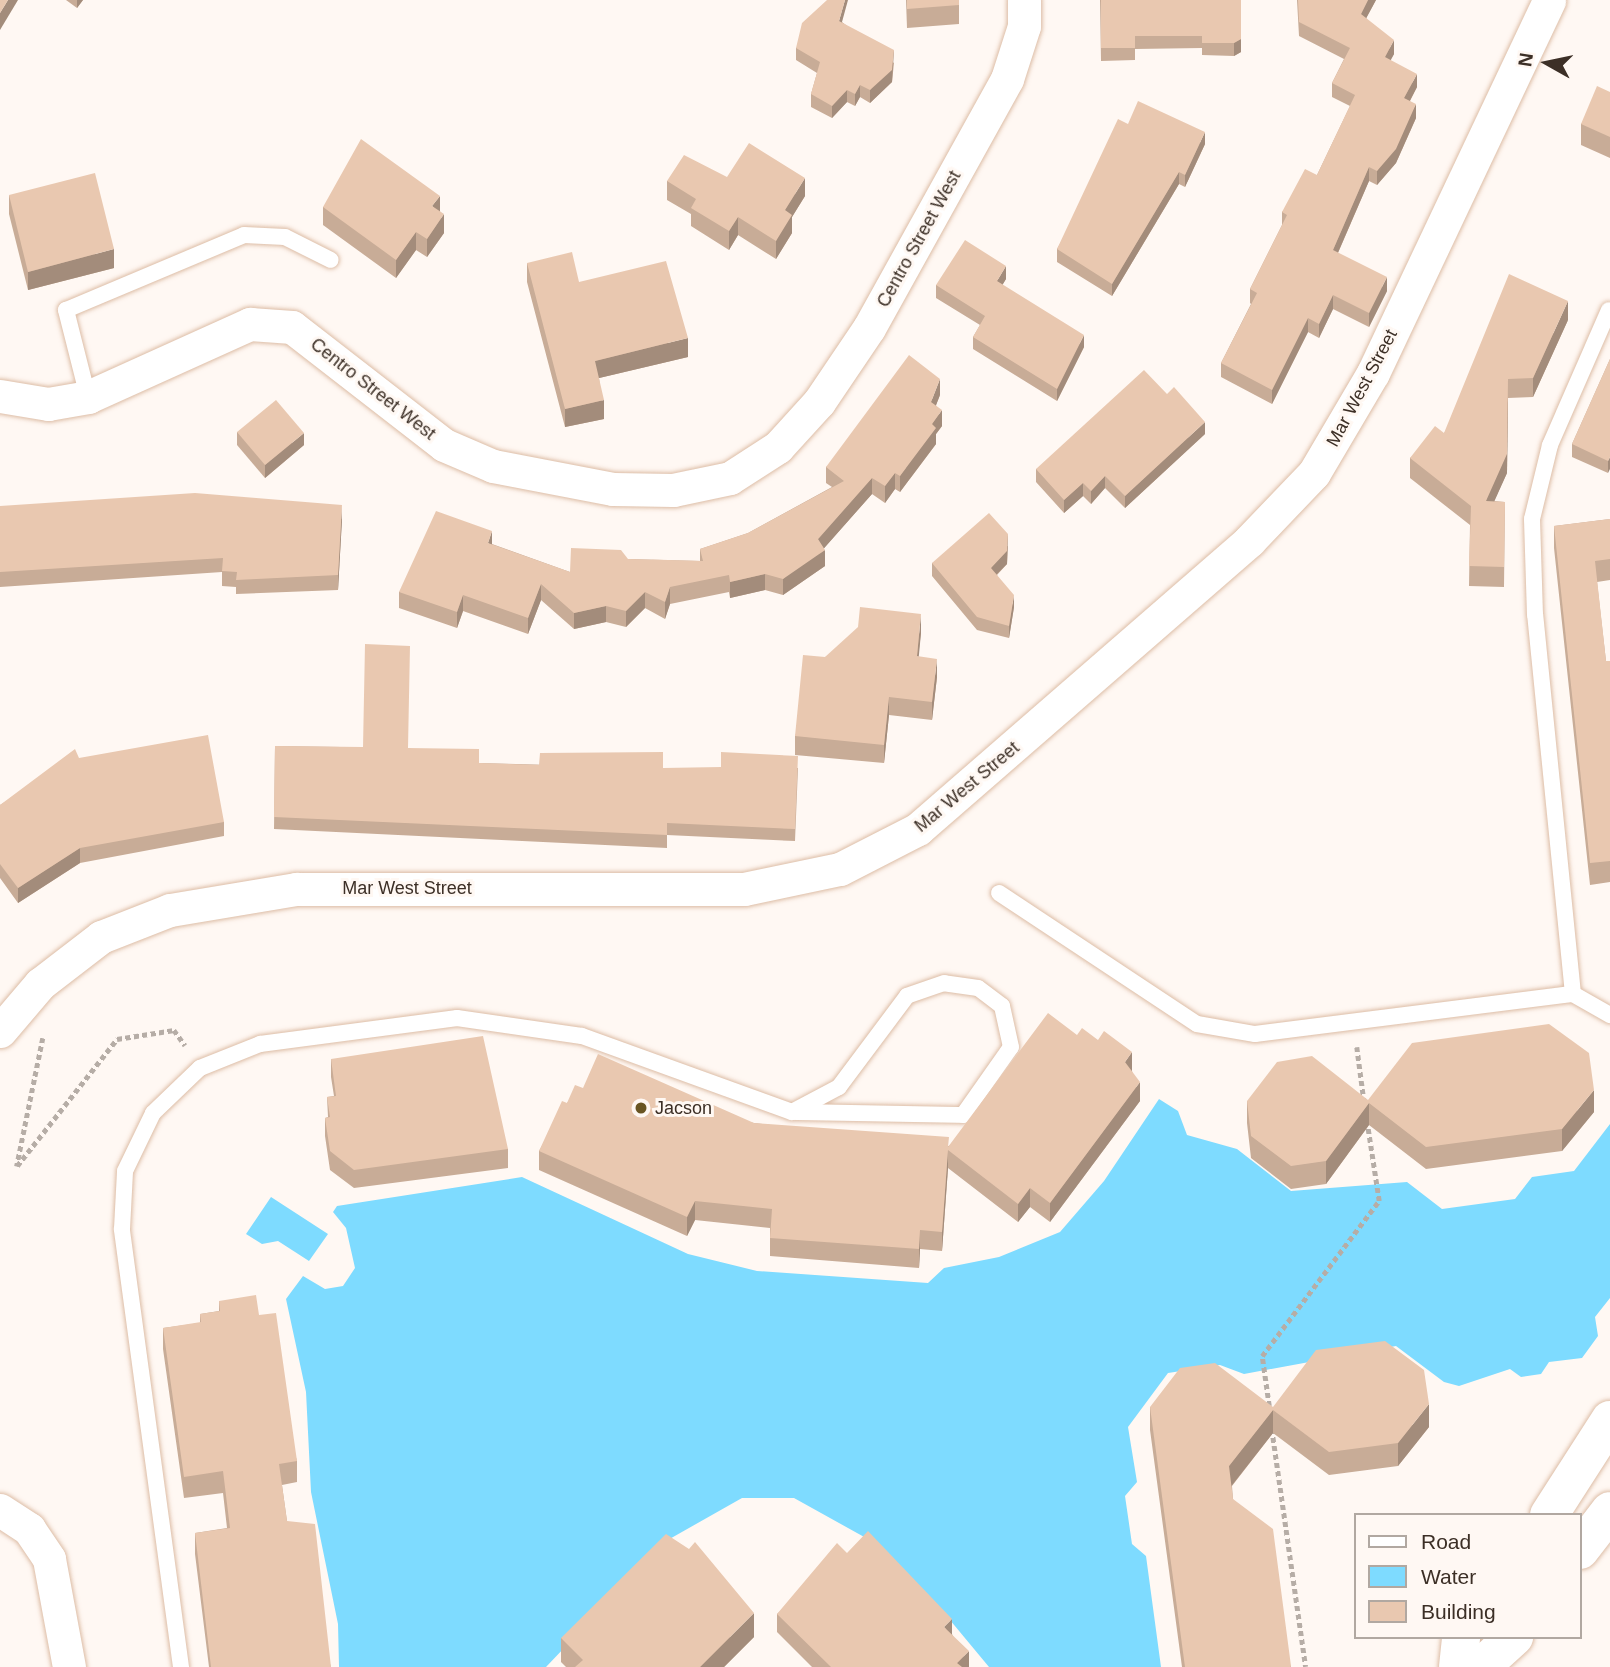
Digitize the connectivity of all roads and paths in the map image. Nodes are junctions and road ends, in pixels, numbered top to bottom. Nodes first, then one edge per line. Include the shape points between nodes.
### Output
1 (1024, 0) edge
2 (1549, 0) edge
3 (331, 260) dead end
4 (1609, 310) edge
5 (0, 397) edge
6 (88, 397) junction
7 (999, 894) dead end
8 (1573, 994) junction
9 (1610, 1015) edge
10 (9, 1019) edge
11 (1353, 1024) junction
12 (200, 1068) junction
13 (1365, 1105) edge
14 (793, 1112) junction
15 (1367, 1118) edge
16 (1605, 1442) edge
17 (0, 1510) edge
18 (1610, 1511) edge
19 (1551, 1513) edge
20 (1582, 1547) edge
21 (1461, 1639) edge
22 (1512, 1639) edge
23 (69, 1667) edge
24 (181, 1667) edge
25 (1307, 1667) edge
26 (1458, 1667) edge
27 (1481, 1667) edge

1 - 6 street, Centro Street West via 1024,26 1007,79 869,328 819,402 778,447 730,478 673,490 613,489 493,466 444,445 292,327 250,324
2 - 10 street, Mar West Street via 1373,373 1314,472 1249,541 918,829 840,869 744,889 370,886 240,895 170,910 101,937
3 - 6 lane via 285,237 244,235 66,310
4 - 8 lane via 1550,445 1532,519 1538,642
5 - 6 street, Centro Street West via 48,404
7 - 11 lane via 1196,1024 1255,1034
8 - 9 lane
8 - 11 lane
10 - 12 path via 43,1036 18,1166 117,1039 174,1030
11 - 13 path
12 - 14 lane via 260,1044 457,1018 582,1036
12 - 24 lane via 153,1113 125,1171 122,1228
14 - 14 lane via 963,1115 1011,1047 1002,1006 978,988 944,983 907,996 839,1087
15 - 25 path via 1379,1201 1262,1356
16 - 19 street
17 - 23 street via 29,1529 49,1559
18 - 20 street
21 - 26 street
22 - 27 street

